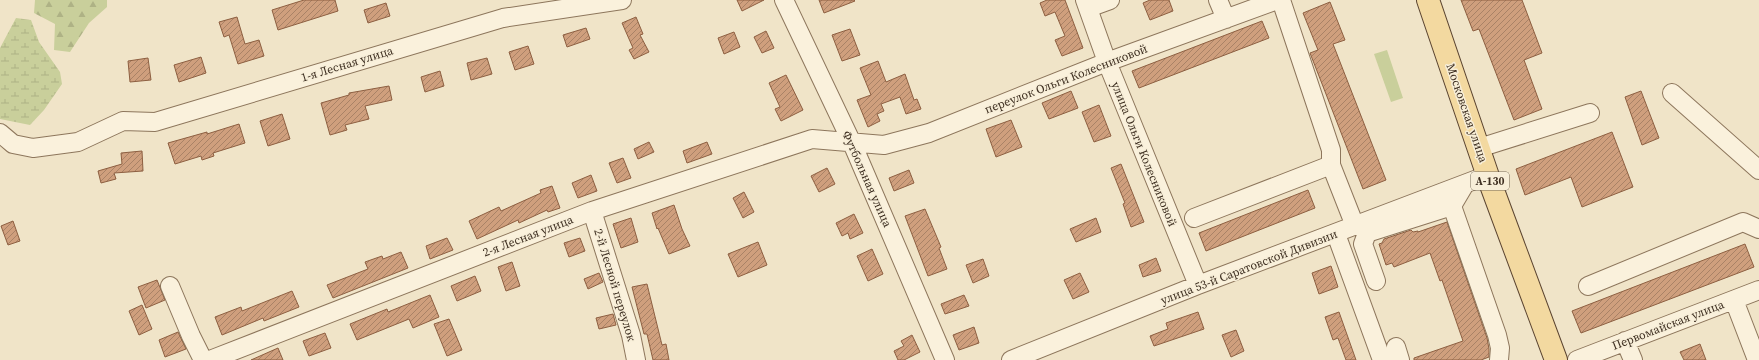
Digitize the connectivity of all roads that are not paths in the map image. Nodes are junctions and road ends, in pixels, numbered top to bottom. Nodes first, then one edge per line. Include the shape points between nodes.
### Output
1 (622, 0) edge
2 (784, 0) edge
3 (1110, 0) edge
4 (1218, 0) edge
5 (1277, 0) edge
6 (1281, 0) edge
7 (1428, 0) edge
8 (566, 3) edge
9 (1087, 4) edge
10 (1226, 18) junction
11 (1107, 62) junction
12 (1672, 93) dead end
13 (1590, 113) dead end
14 (0, 133) edge
15 (852, 144) junction
16 (1479, 148) junction
17 (1331, 165) junction
18 (1759, 170) edge
19 (1488, 175) junction
20 (1465, 184) junction
21 (1452, 206) junction
22 (592, 211) junction
23 (1194, 218) dead end
24 (1355, 226) junction
25 (1759, 228) edge
26 (1336, 234) junction
27 (1376, 281) dead end
28 (1198, 285) junction
29 (170, 286) dead end
30 (1588, 286) dead end
31 (1759, 290) edge
32 (1734, 300) junction
33 (1625, 341) junction
34 (203, 360) edge
35 (210, 360) edge
36 (636, 360) edge
37 (945, 360) edge
38 (1011, 360) edge
39 (1382, 360) edge
40 (1499, 360) edge
41 (1556, 360) edge
42 (1577, 360) edge
43 (1633, 360) edge
44 (1757, 360) edge

1 - 8 street, 1-я Лесная улица
2 - 15 street, Футбольная улица
3 - 9 street
4 - 10 street
5 - 10 street, переулок Ольги Колесниковой
6 - 17 street via 1331,150
7 - 16 main road, Московская улица / А-130
8 - 14 street, 1-я Лесная улица via 503,18 155,122 123,121 78,142 33,148 13,144
9 - 11 street, улица Ольги Колесниковой
10 - 11 street, переулок Ольги Колесниковой
11 - 15 street, переулок Ольги Колесниковой via 929,133 884,145
11 - 28 street, улица Ольги Колесниковой
12 - 18 street
13 - 16 street
15 - 22 street, 2-я Лесная улица via 812,139
15 - 37 street, Футбольная улица
16 - 19 main road, Московская улица / А-130
17 - 23 street
17 - 24 street
19 - 20 street, улица 53-й Саратовской Дивизии
19 - 41 main road, Московская улица / А-130
20 - 21 street
20 - 24 street, улица 53-й Саратовской Дивизии
21 - 27 street via 1367,233 1363,244
21 - 40 street via 1500,348
22 - 35 street, 2-я Лесная улица
22 - 36 street, 2-й Лесной переулок via 631,335
24 - 26 street, улица 53-й Саратовской Дивизии
25 - 30 street via 1743,222
26 - 28 street, улица 53-й Саратовской Дивизии
26 - 39 street
28 - 38 street, улица 53-й Саратовской Дивизии
29 - 34 street via 190,336
31 - 32 street, Первомайская улица
32 - 33 street, Первомайская улица
32 - 44 street
33 - 42 street, Первомайская улица
33 - 43 street

